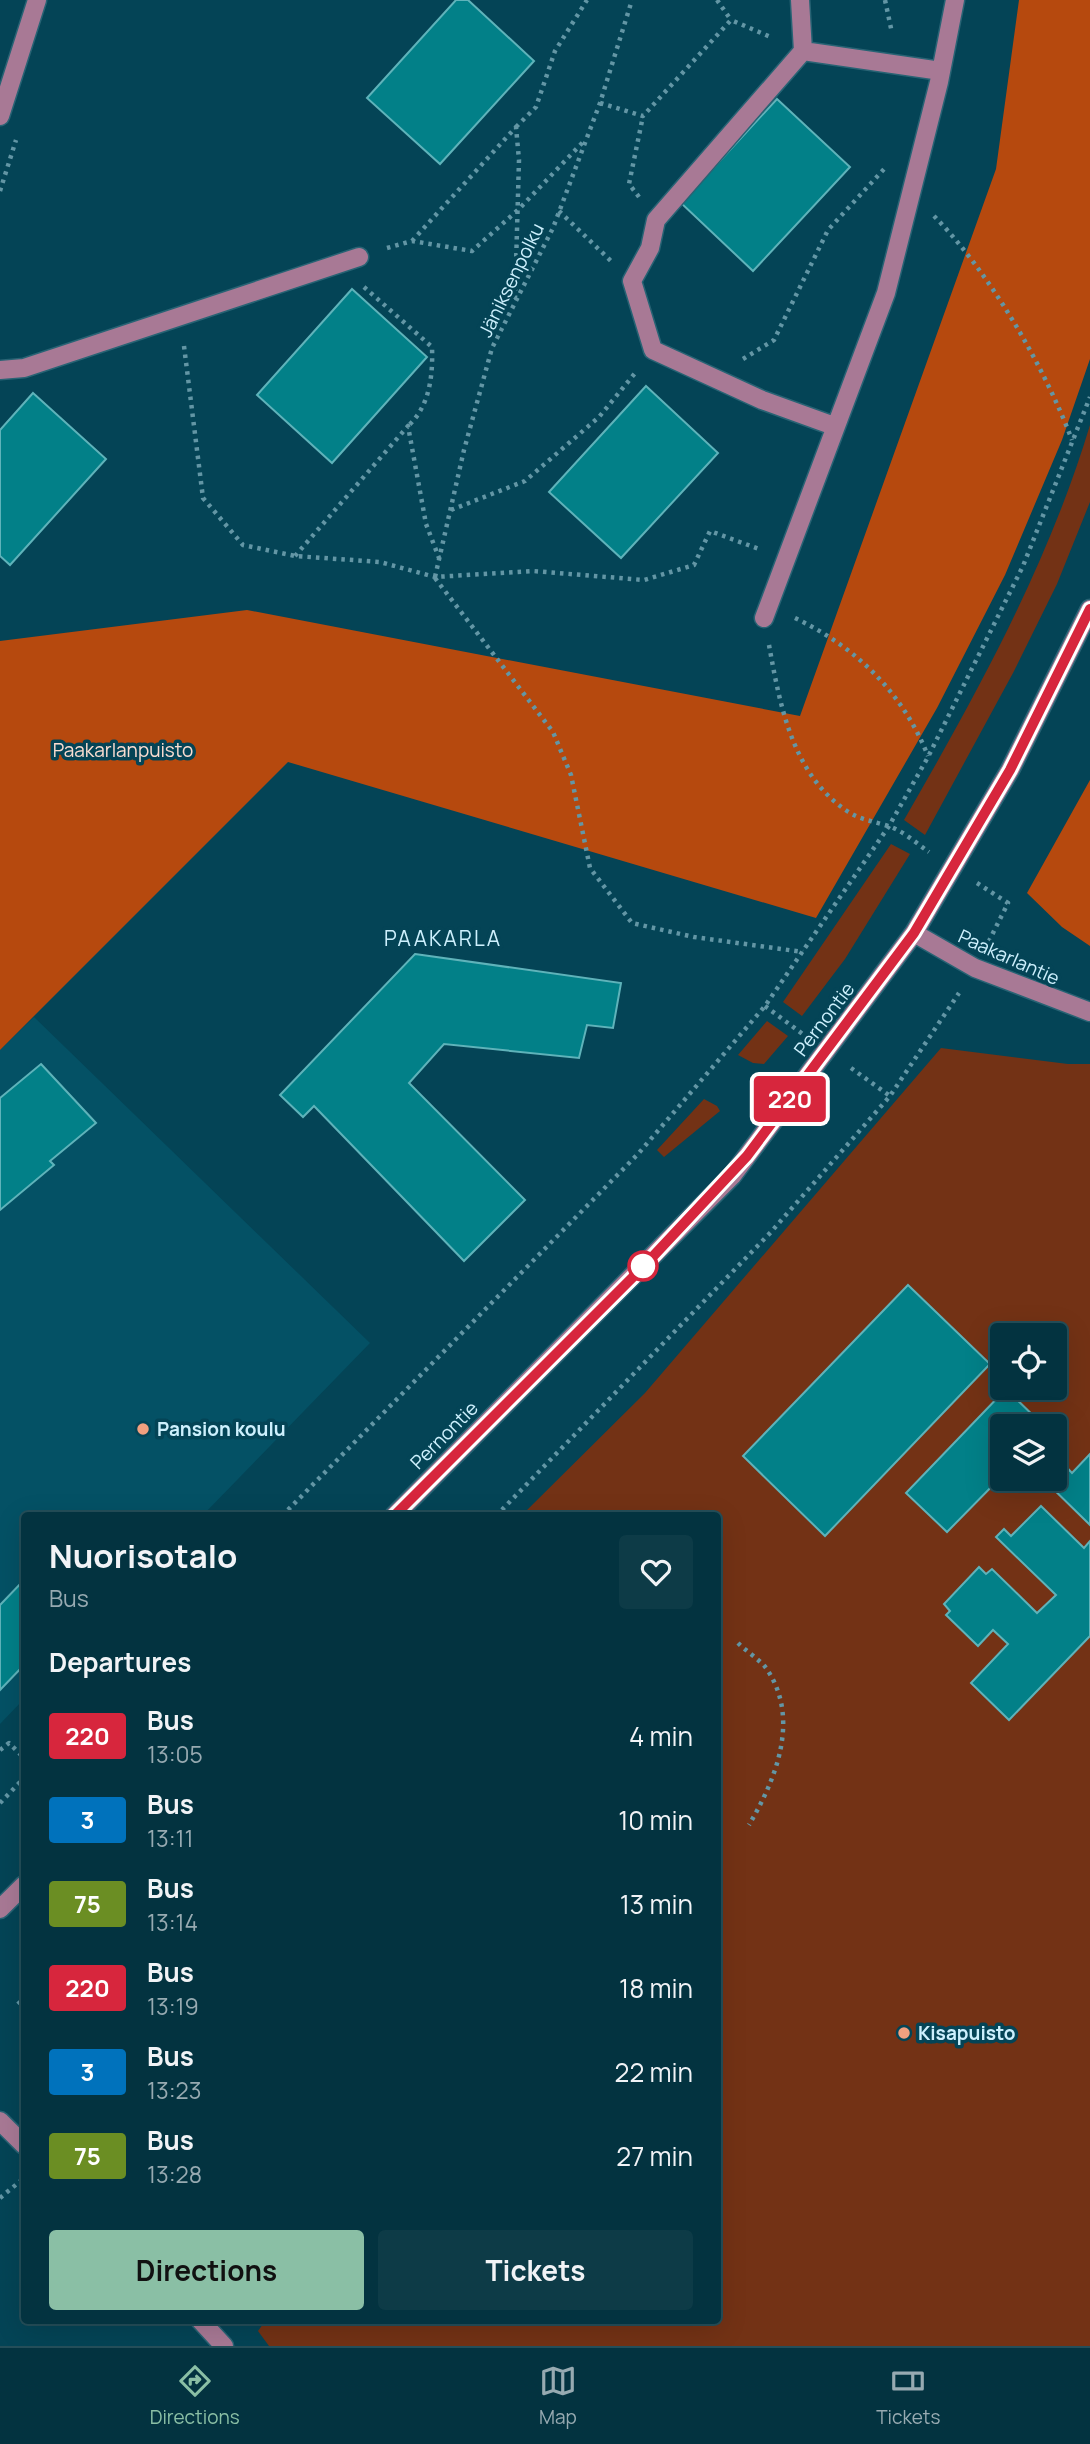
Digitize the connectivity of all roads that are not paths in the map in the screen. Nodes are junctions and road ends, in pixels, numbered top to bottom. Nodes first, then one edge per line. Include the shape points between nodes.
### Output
1 (37, 0) edge
2 (800, 0) edge
3 (955, 0) edge
4 (803, 51) junction
5 (941, 71) junction
6 (0, 116) edge
7 (359, 257) road end
8 (0, 370) edge
9 (834, 426) junction
10 (1090, 609) edge
11 (767, 612) road end
12 (914, 933) junction
13 (1090, 1012) edge
14 (398, 1512) edge
15 (21, 1888) edge
16 (0, 1909) edge
17 (0, 2121) edge
18 (21, 2142) edge
19 (204, 2324) edge
20 (224, 2346) edge

1 - 6 street
2 - 4 street
3 - 5 street
4 - 5 street
4 - 9 street via 656,220 650,248 632,281 653,350
5 - 9 street via 886,293
7 - 8 street via 24,368
9 - 11 street
10 - 12 street, Pernontie via 1010,770
12 - 13 street, Paakarlantie via 975,968
12 - 14 street, Pernontie via 732,1176
15 - 16 street
17 - 18 street
19 - 20 street

